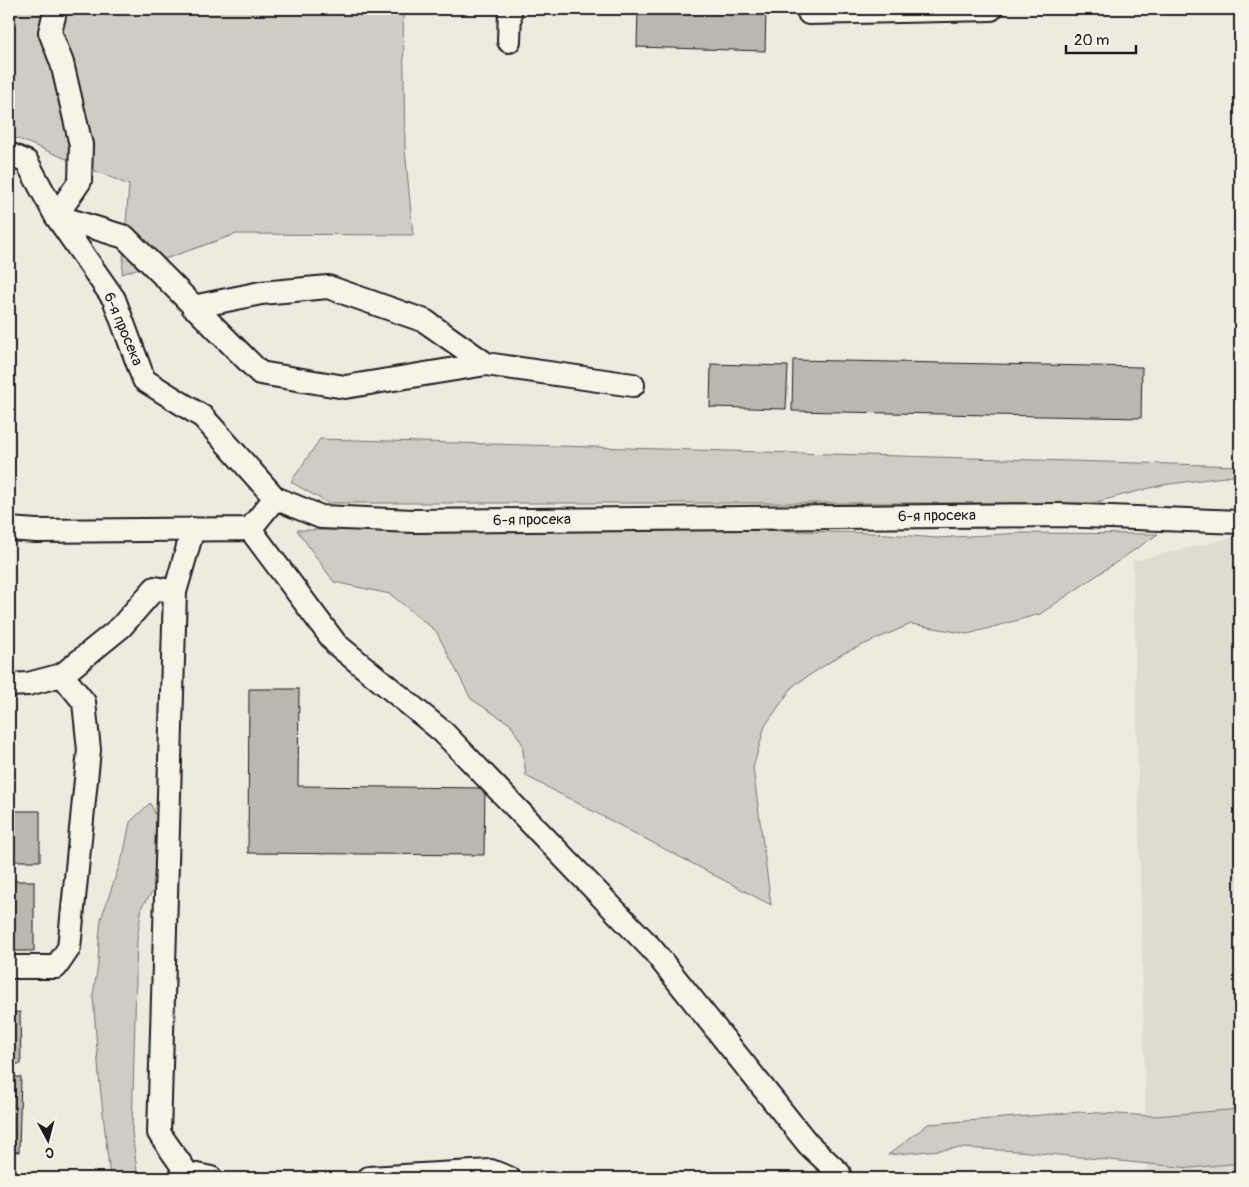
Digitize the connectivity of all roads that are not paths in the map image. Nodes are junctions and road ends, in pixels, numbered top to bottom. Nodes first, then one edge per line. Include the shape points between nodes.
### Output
1 (510, 9) edge
2 (809, 9) edge
3 (992, 9) edge
4 (54, 16) dead end
5 (509, 41) dead end
6 (9, 154) edge
7 (56, 216) junction
8 (193, 307) junction
9 (486, 364) junction
10 (633, 385) dead end
11 (275, 498) junction
12 (1240, 522) edge
13 (9, 529) edge
14 (193, 529) junction
15 (250, 529) junction
16 (175, 592) junction
17 (62, 675) junction
18 (9, 685) edge
19 (9, 968) edge
20 (210, 1178) edge
21 (369, 1178) edge
22 (509, 1178) edge
23 (840, 1178) edge

1 - 5 street
2 - 3 street via 809,13
4 - 7 street via 50,32 62,63 81,146 80,181
6 - 7 street, 6-я просека via 27,162
7 - 8 street via 125,237
7 - 11 street, 6-я просека via 114,299 144,380 203,417
8 - 9 street via 261,292 328,288 424,321
8 - 9 street via 260,373 345,387
9 - 10 street
11 - 12 street, 6-я просека via 321,517 414,521 1058,515
11 - 15 street
13 - 14 street
14 - 15 street
14 - 16 street
15 - 23 street via 336,644 443,732 652,949 808,1144 839,1173
16 - 17 street via 155,588 121,627
16 - 20 street via 159,1133 187,1173
17 - 18 street via 28,684
17 - 19 street via 84,702 89,750 69,948 56,967
21 - 22 street via 491,1171

